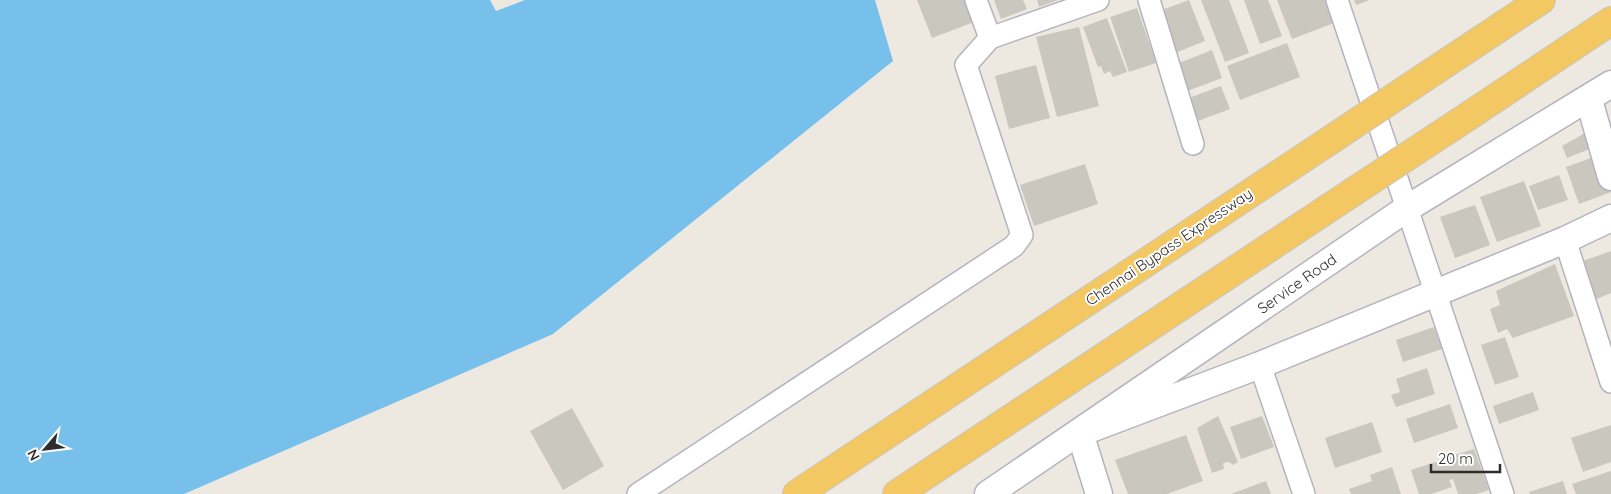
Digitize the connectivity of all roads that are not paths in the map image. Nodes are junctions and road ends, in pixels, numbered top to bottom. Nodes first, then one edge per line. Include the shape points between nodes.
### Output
1 (976, 0) edge
2 (1098, 0) edge
3 (1149, 0) edge
4 (1337, 0) edge
5 (1541, 0) edge
6 (1611, 21) edge
7 (990, 38) junction
8 (1611, 84) edge
9 (1589, 100) junction
10 (1193, 144) dead end
11 (1611, 177) edge
12 (1406, 208) junction
13 (1611, 218) edge
14 (1565, 240) junction
15 (1434, 294) junction
16 (1260, 365) junction
17 (1611, 382) edge
18 (1080, 433) junction
19 (638, 494) edge
20 (797, 494) edge
21 (898, 494) edge
22 (988, 494) edge
23 (1099, 494) edge
24 (1304, 494) edge
25 (1503, 494) edge

1 - 7 street
2 - 7 street
3 - 10 street
4 - 12 street
5 - 20 highway, Chennai Bypass Expressway, bridge
6 - 21 highway, bridge
7 - 19 street via 966,64 1022,235 1014,246
8 - 9 street, Service Road
9 - 11 street
9 - 12 street, Service Road
12 - 15 street
12 - 18 street, Service Road
13 - 14 street
14 - 15 street
14 - 17 street
15 - 16 street
15 - 25 street
16 - 18 street
16 - 24 street
18 - 22 street, Service Road
18 - 23 street

